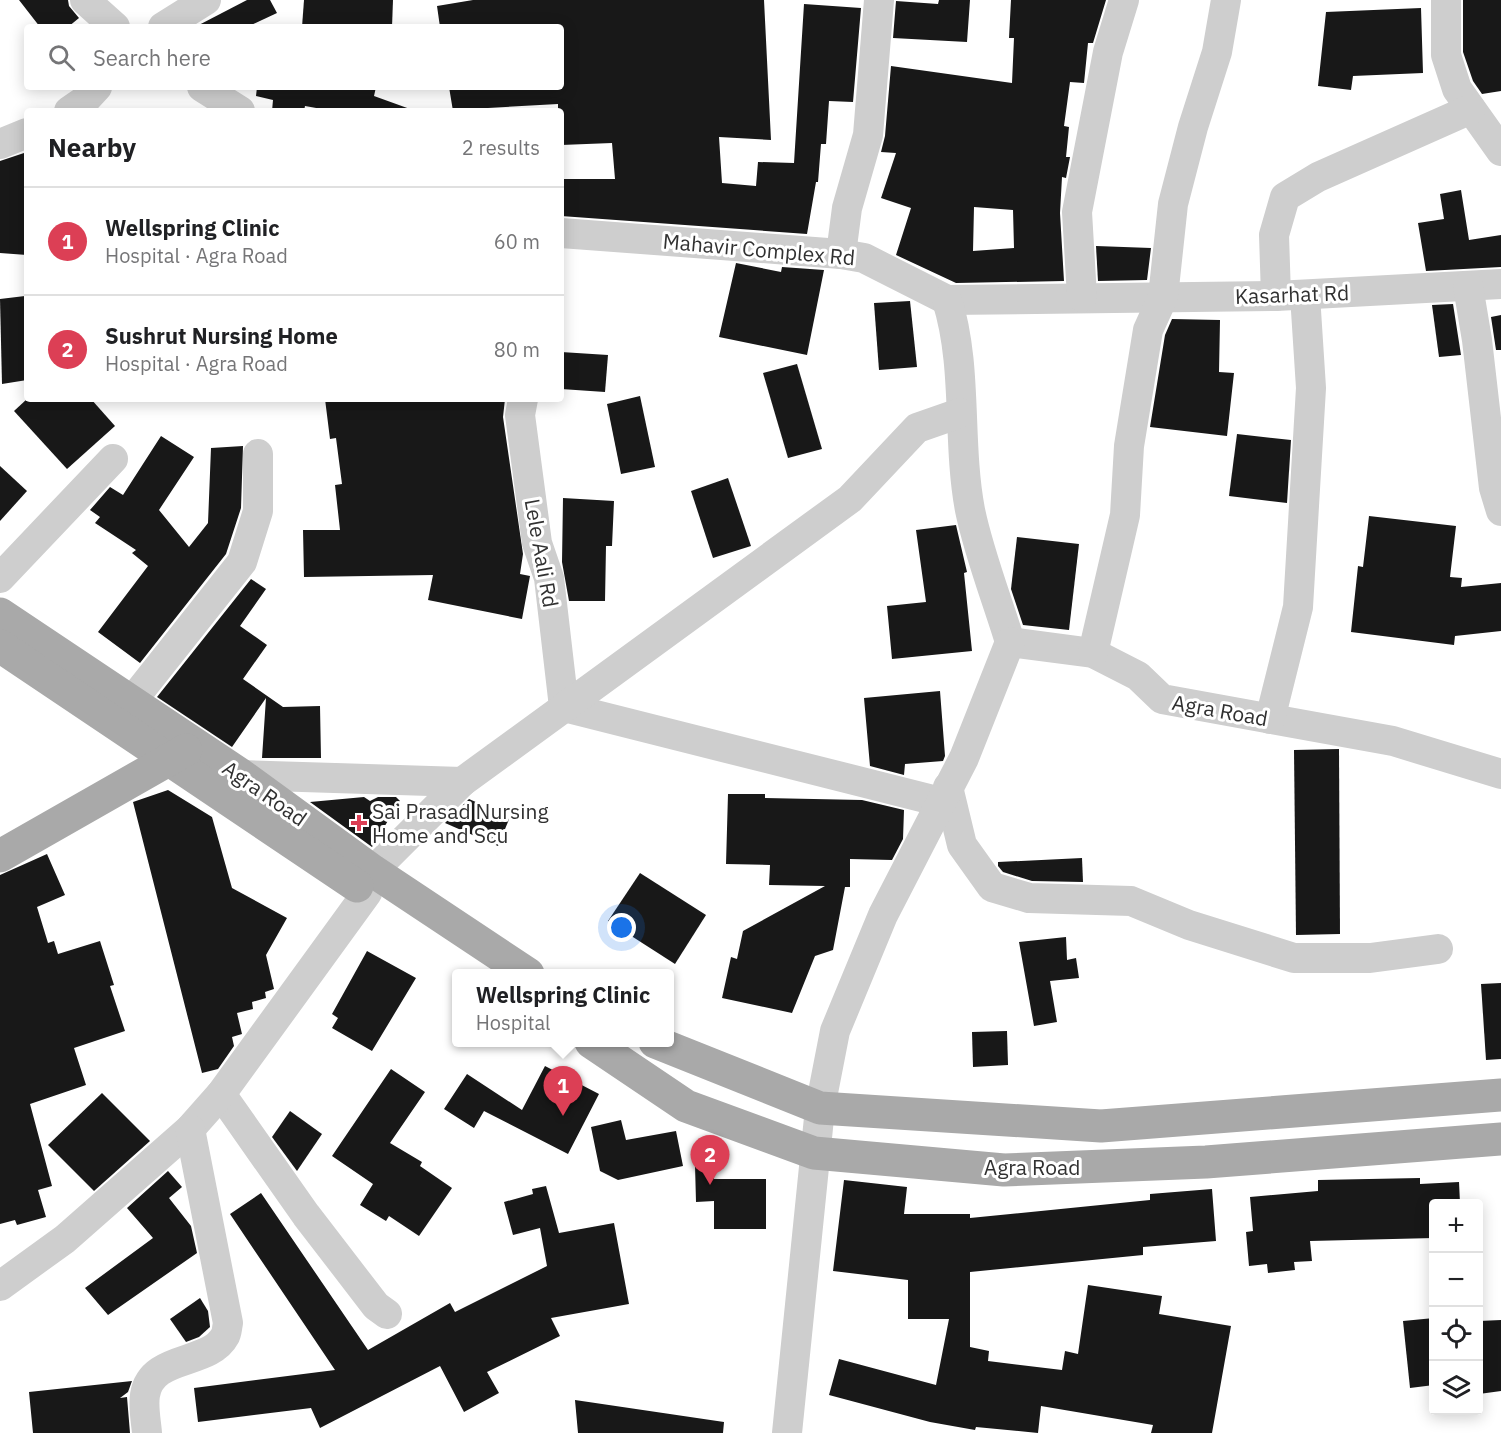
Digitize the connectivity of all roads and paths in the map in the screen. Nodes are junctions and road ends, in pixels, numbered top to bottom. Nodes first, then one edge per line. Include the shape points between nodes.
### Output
1 (85, 0) edge
2 (206, 0) edge
3 (879, 0) edge
4 (1125, 0) edge
5 (1226, 0) edge
6 (1446, 0) edge
7 (113, 24) edge
8 (168, 24) edge
9 (94, 90) edge
10 (207, 90) edge
11 (73, 108) edge
12 (235, 108) edge
13 (1471, 109) junction
14 (24, 134) edge
15 (0, 144) edge
16 (1501, 151) edge
17 (564, 241) edge
18 (841, 254) junction
19 (1501, 284) edge
20 (1468, 286) junction
21 (1291, 296) junction
22 (1082, 297) junction
23 (1163, 297) junction
24 (947, 300) junction
25 (522, 402) edge
26 (960, 413) junction
27 (258, 454) dead end
28 (113, 459) dead end
29 (1501, 511) edge
30 (0, 578) edge
31 (0, 614) edge
32 (1010, 642) junction
33 (0, 646) edge
34 (1093, 653) junction
35 (131, 702) junction
36 (564, 707) junction
37 (1270, 718) junction
38 (182, 752) junction
39 (1501, 774) edge
40 (241, 775) junction
41 (462, 782) junction
42 (944, 795) junction
43 (0, 856) edge
44 (370, 882) junction
45 (1438, 949) dead end
46 (482, 969) edge
47 (519, 969) edge
48 (598, 1047) edge
49 (668, 1047) edge
50 (221, 1094) junction
51 (1501, 1095) edge
52 (820, 1108) junction
53 (190, 1129) junction
54 (1501, 1139) edge
55 (814, 1153) junction
56 (0, 1286) edge
57 (387, 1314) dead end
58 (147, 1433) edge
59 (787, 1433) edge

1 - 7 street
2 - 8 street
3 - 18 street via 868,135 847,208
4 - 22 street via 1106,62 1077,212
5 - 23 street via 1217,52 1173,204
6 - 13 street via 1446,55 1457,89
9 - 11 street
10 - 12 street
13 - 16 street
13 - 21 street via 1318,177 1285,197 1274,236
14 - 15 street
17 - 18 street, Mahavir Complex Rd
18 - 24 street, Mahavir Complex Rd via 864,258
19 - 20 street, Kasarhat Rd
20 - 21 street, Kasarhat Rd
20 - 29 street via 1494,488
21 - 23 street, Kasarhat Rd
21 - 37 street via 1311,388 1298,607
22 - 23 street, Kasarhat Rd
22 - 24 street, Kasarhat Rd
23 - 34 street via 1148,330 1129,446 1125,514
24 - 26 street via 958,333
25 - 36 street, Lele Aali Rd via 520,415 537,543 549,578
26 - 32 street via 970,510
26 - 36 street via 917,428 850,499
27 - 35 street via 258,511 242,562
28 - 30 street
31 - 35 main road, Agra Road
32 - 34 street, Agra Road
32 - 42 street via 964,758
33 - 38 main road, Agra Road
34 - 37 street, Agra Road via 1138,676 1162,699
35 - 38 main road, Agra Road
36 - 41 street
36 - 42 street
37 - 39 street, Agra Road via 1394,741
38 - 40 main road, Agra Road
38 - 43 main road
38 - 44 main road, Agra Road
40 - 41 street
40 - 44 main road, Agra Road
41 - 44 street
42 - 45 street via 962,844 992,887 1029,898 1131,901 1189,925 1294,958 1370,958
42 - 52 street via 883,915 835,1031
44 - 46 main road, Agra Road
44 - 47 main road, Agra Road
44 - 50 street
48 - 55 main road, Agra Road via 686,1106
49 - 52 main road, Agra Road
50 - 53 street
50 - 57 street via 320,1234 376,1306
51 - 52 main road, Agra Road via 1101,1126
52 - 55 street
53 - 56 street via 65,1239
53 - 58 street via 228,1323 225,1337 215,1347 158,1371 148,1384
54 - 55 main road, Agra Road via 1206,1162 1004,1170
55 - 59 street

